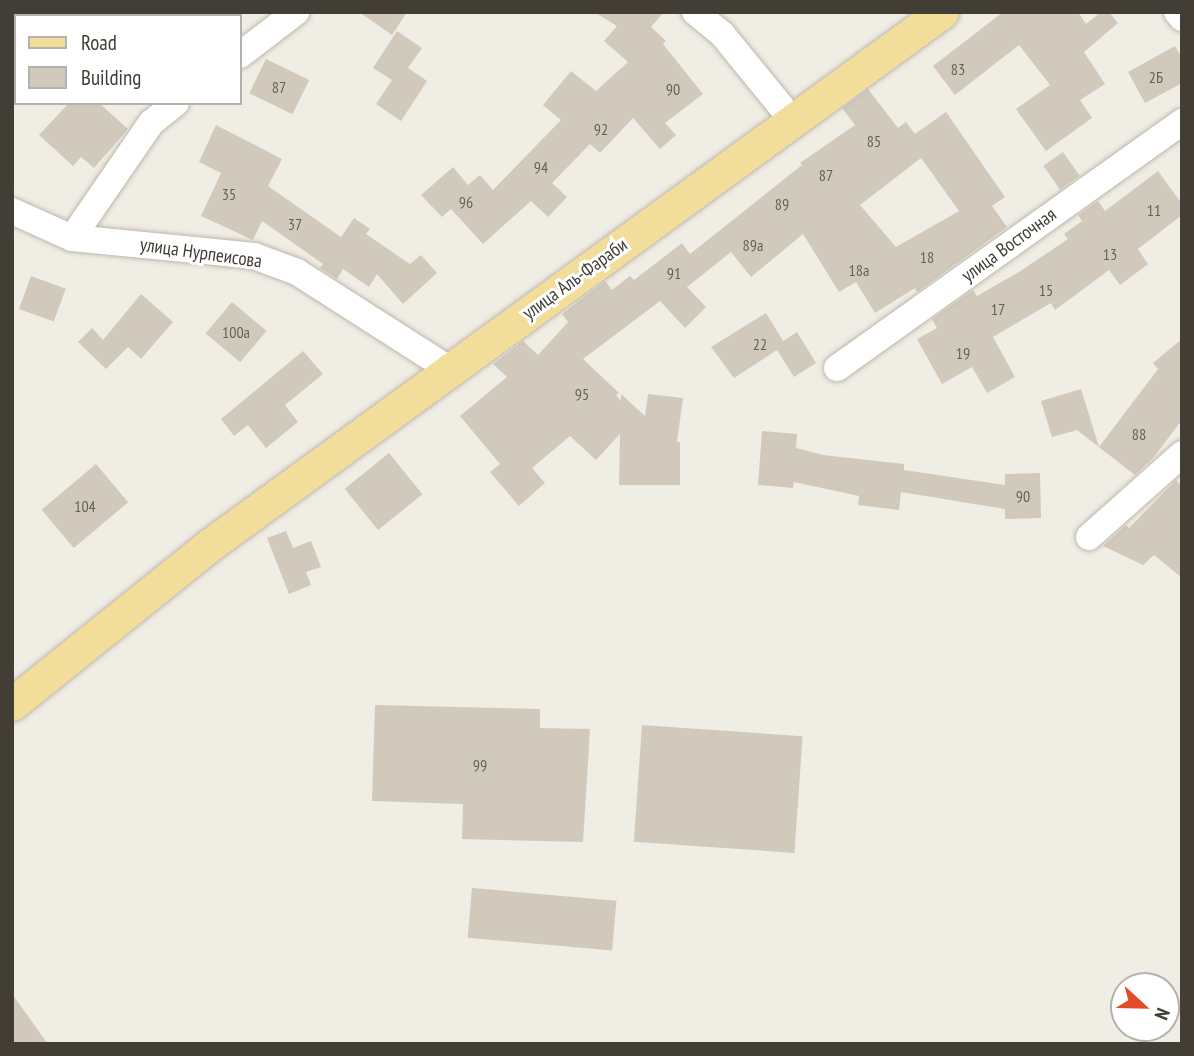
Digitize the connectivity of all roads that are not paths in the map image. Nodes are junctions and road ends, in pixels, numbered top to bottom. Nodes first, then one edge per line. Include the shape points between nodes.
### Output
1 (296, 12) edge
2 (695, 12) edge
3 (942, 12) edge
4 (1177, 12) edge
5 (1182, 18) edge
6 (242, 53) edge
7 (173, 105) edge
8 (793, 121) junction
9 (1182, 122) edge
10 (12, 211) edge
11 (72, 237) junction
12 (837, 368) dead end
13 (450, 370) junction
14 (1182, 454) edge
15 (1089, 537) dead end
16 (12, 704) edge

1 - 6 street
2 - 8 street via 722,34
3 - 8 main road, улица Аль-Фараби
4 - 5 street
7 - 11 street via 150,122
8 - 13 main road, улица Аль-Фараби
9 - 12 street, улица Восточная
10 - 11 street, улица Нурпеисова
11 - 13 street, улица Нурпеисова via 254,256 297,272
13 - 16 main road, улица Аль-Фараби via 207,547
14 - 15 street

